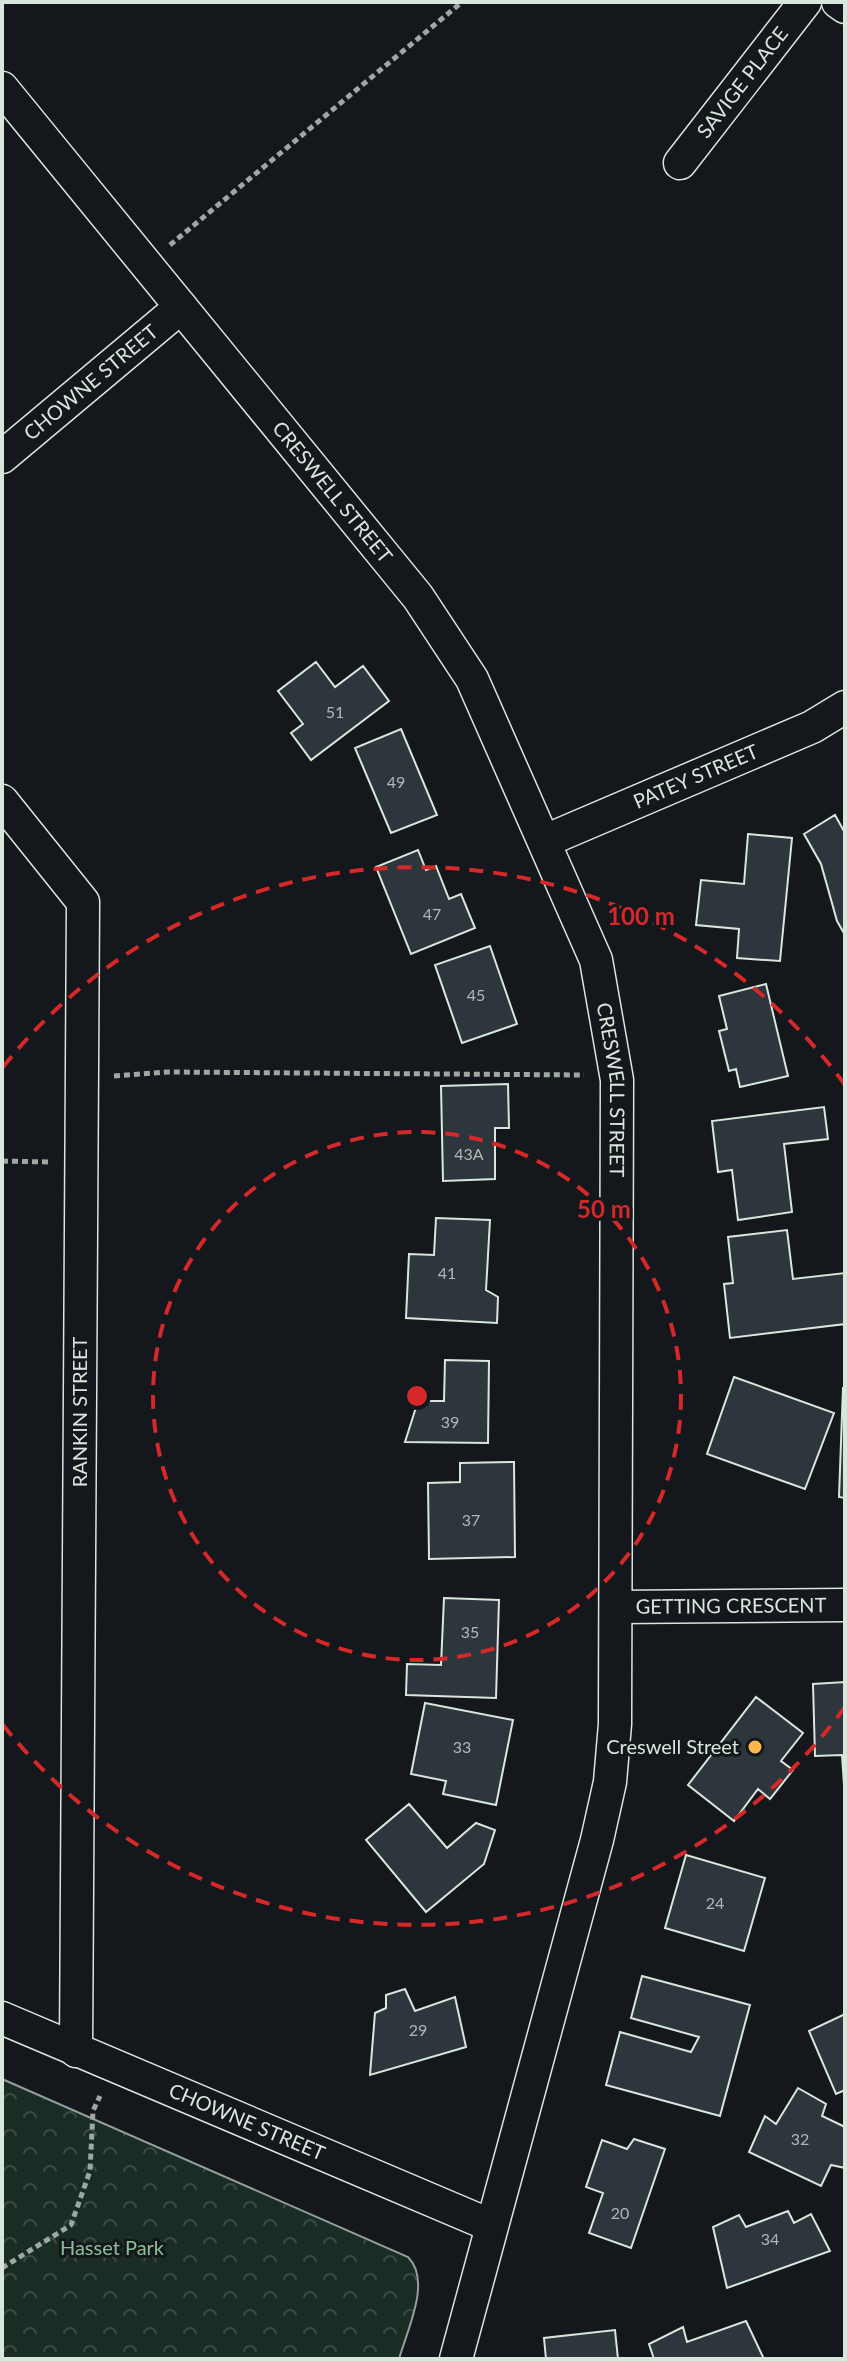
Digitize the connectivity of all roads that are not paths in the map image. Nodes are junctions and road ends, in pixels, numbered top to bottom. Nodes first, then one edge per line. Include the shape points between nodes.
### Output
1 (805, 2) edge
2 (838, 2) edge
3 (845, 7) edge
4 (2, 88) edge
5 (680, 163) dead end
6 (181, 307) junction
7 (2, 457) edge
8 (845, 707) edge
9 (2, 801) edge
10 (545, 841) junction
11 (845, 1605) edge
12 (617, 1607) junction
13 (2, 2018) edge
14 (76, 2051) junction
15 (490, 2225) junction
16 (456, 2359) edge

1 - 5 street, SAVIGE PLACE
2 - 3 street
4 - 6 street, CRESWELL STREET
6 - 7 street, CHOWNE STREET
6 - 10 street, CRESWELL STREET via 418,597 472,679
8 - 10 street, PATEY STREET via 812,727
9 - 14 street, RANKIN STREET via 83,902
10 - 12 street, CRESWELL STREET via 596,960 616,1075
11 - 12 street, GETTING CRESCENT
12 - 15 street, CRESWELL STREET via 608,1793
13 - 14 street, CHOWNE STREET
14 - 15 street, CHOWNE STREET
15 - 16 street, CRESWELL STREET

